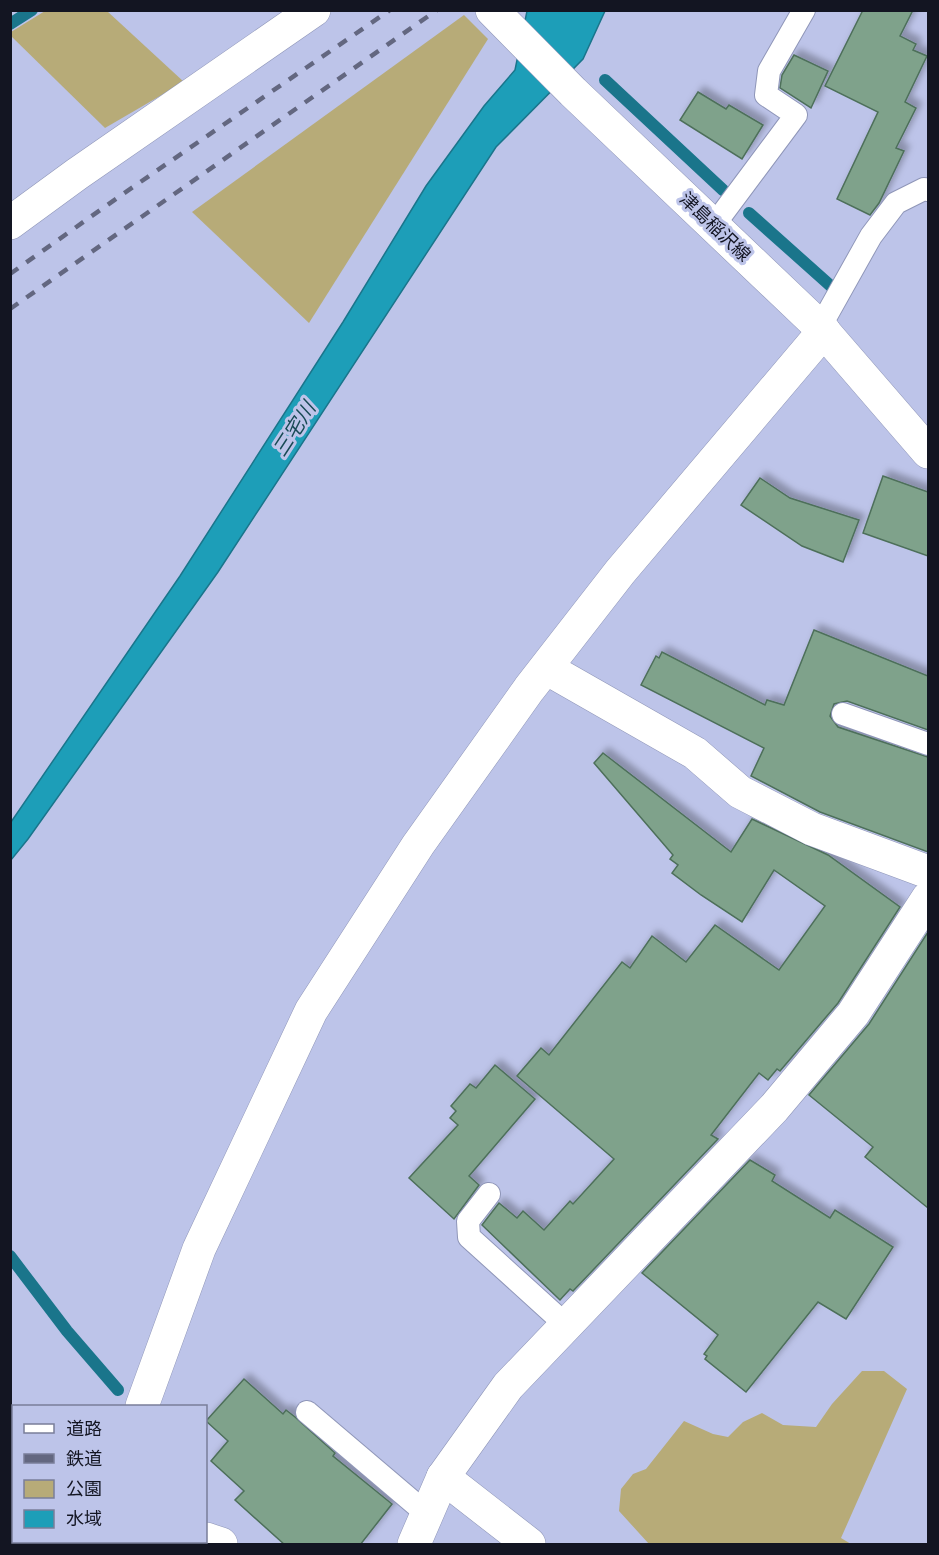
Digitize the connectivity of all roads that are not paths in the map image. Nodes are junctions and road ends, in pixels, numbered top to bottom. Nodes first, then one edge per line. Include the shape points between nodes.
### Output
1 (314, 10) edge
2 (804, 10) edge
3 (502, 20) edge
4 (928, 190) edge
5 (10, 224) edge
6 (714, 225) junction
7 (822, 329) junction
8 (928, 452) edge
9 (546, 669) junction
10 (843, 714) dead end
11 (928, 744) edge
12 (928, 872) edge
13 (928, 898) edge
14 (489, 1194) dead end
15 (566, 1325) junction
16 (143, 1405) edge
17 (307, 1412) dead end
18 (443, 1477) junction
19 (427, 1514) junction
20 (207, 1539) edge
21 (221, 1545) edge
22 (414, 1545) edge
23 (529, 1545) edge

1 - 5 street
2 - 6 lane via 769,71 766,95 796,115
3 - 6 street, 津島稲沢線
4 - 7 lane via 896,203 871,236
6 - 7 street, 津島稲沢線
7 - 8 street, 津島稲沢線
7 - 9 street via 620,572
9 - 12 street via 695,753 740,792 812,829
9 - 16 street via 418,845 311,1011 200,1248
10 - 11 lane
13 - 15 street via 852,1014 774,1107
14 - 15 lane via 468,1221 469,1237
15 - 18 street via 508,1386
17 - 19 lane
18 - 19 street
18 - 23 street
19 - 22 street
20 - 21 street

